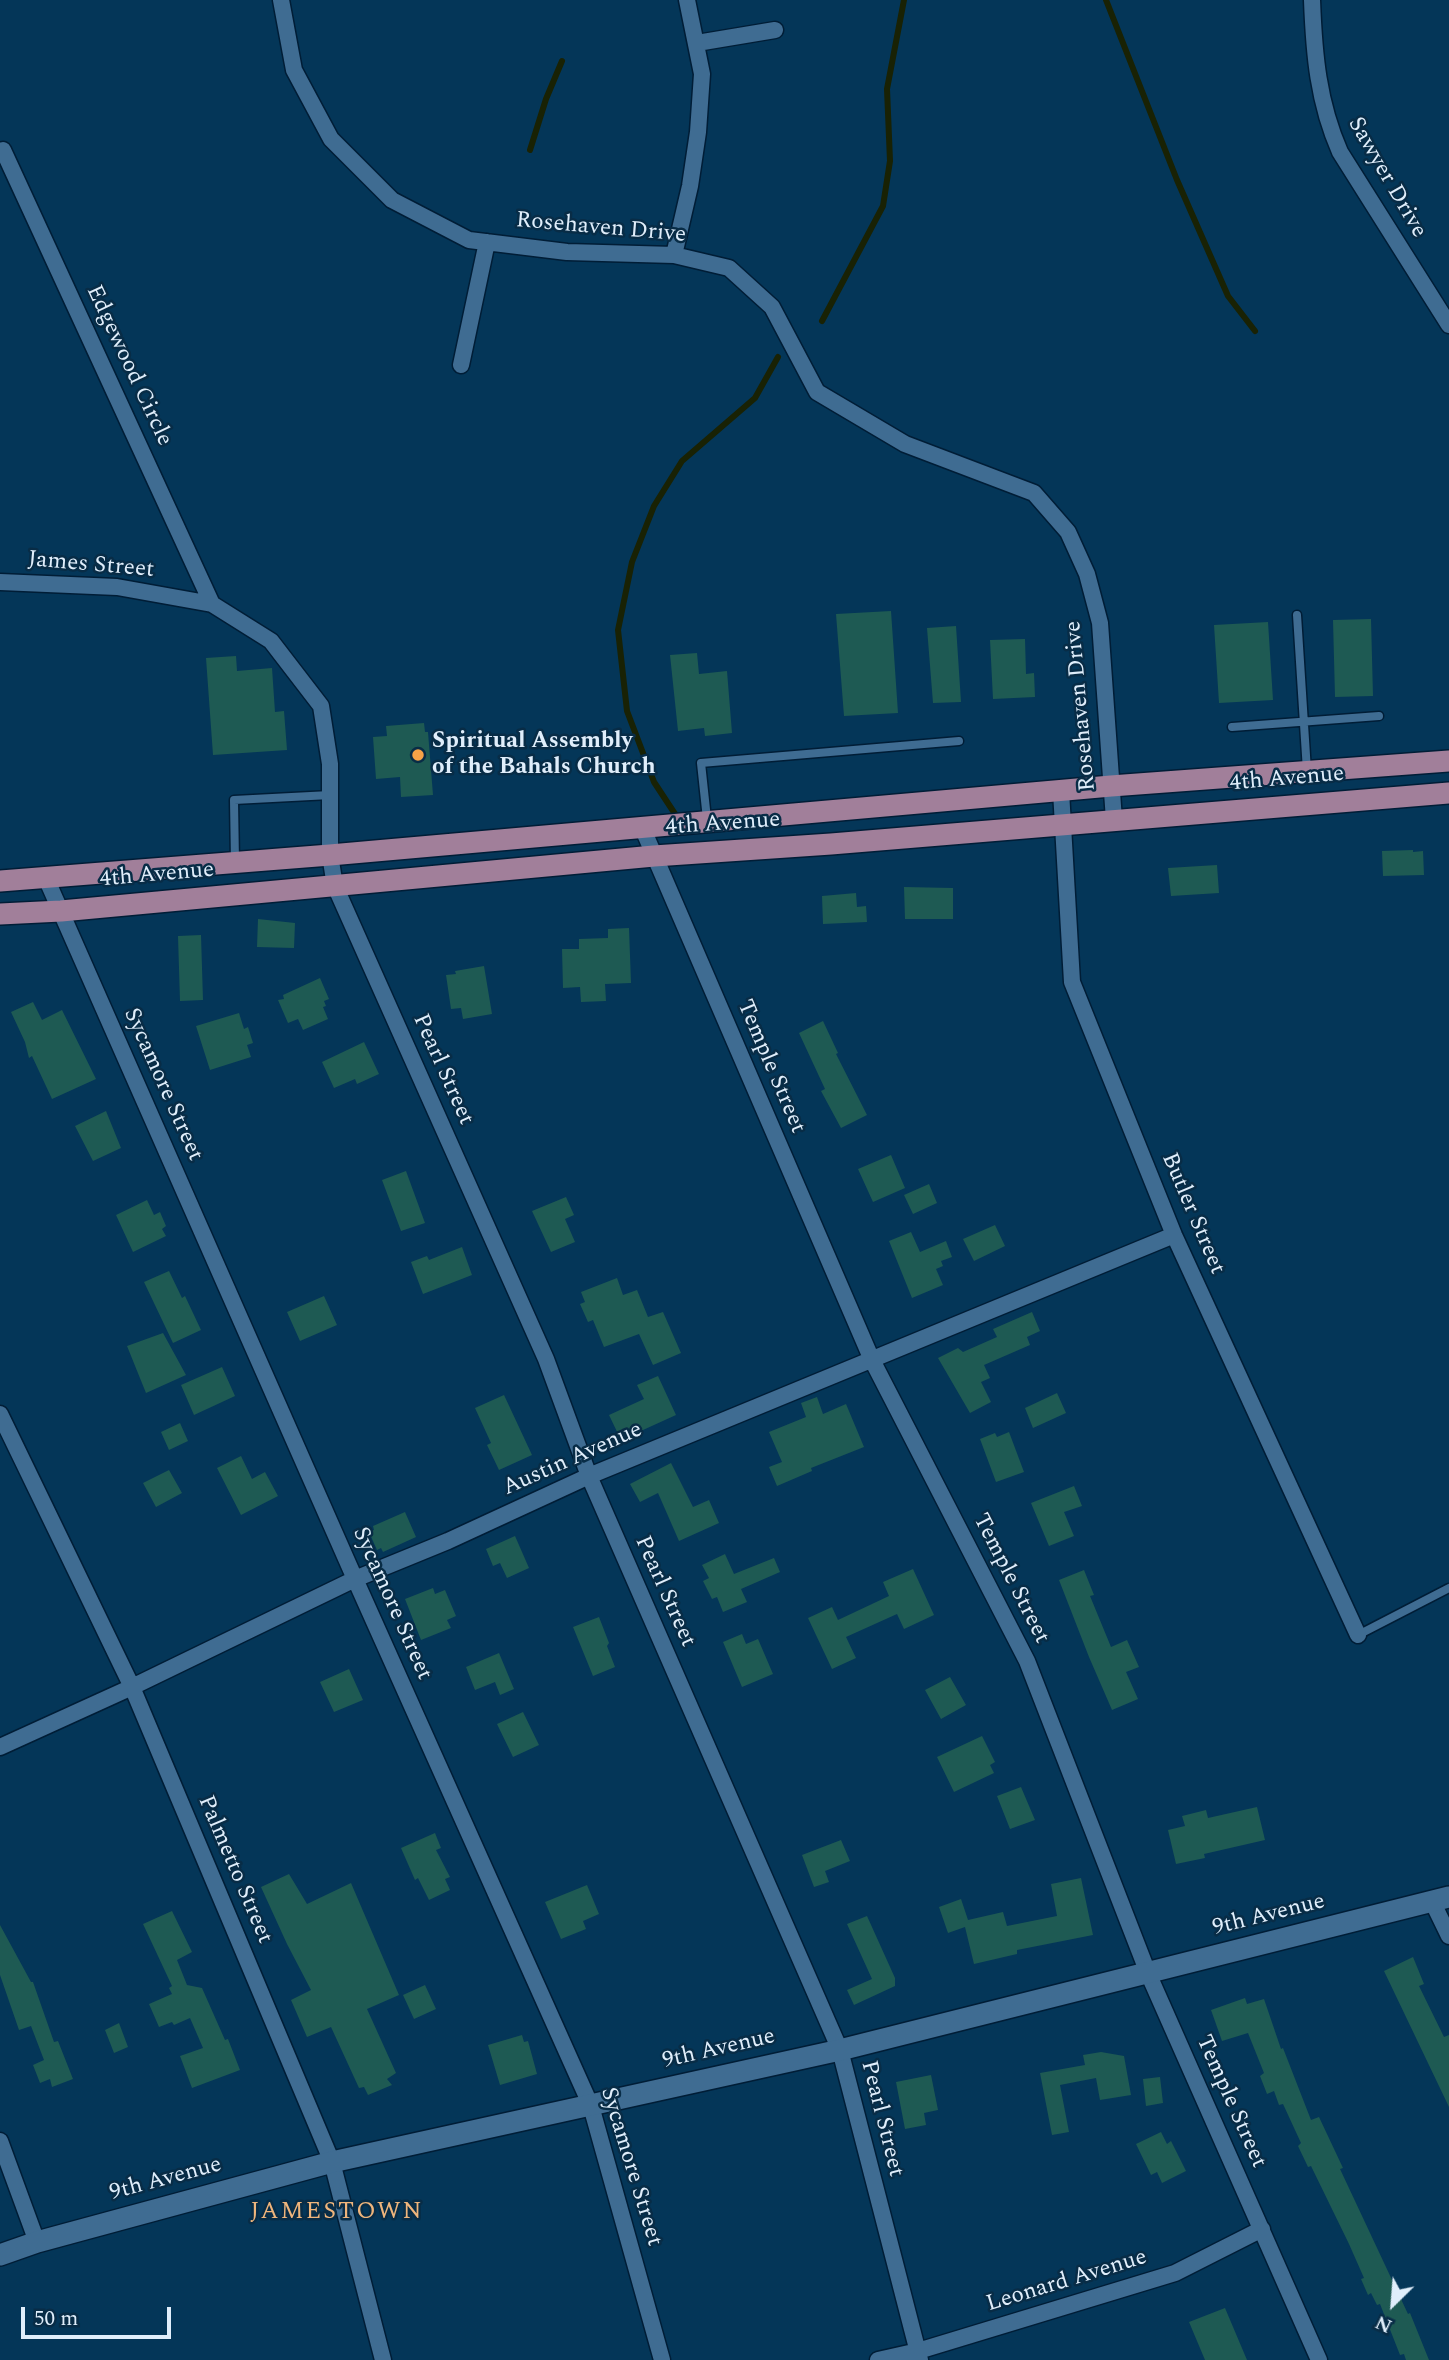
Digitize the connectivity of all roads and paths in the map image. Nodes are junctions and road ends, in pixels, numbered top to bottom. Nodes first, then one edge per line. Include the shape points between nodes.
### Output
1 (281, 0) edge
2 (687, 0) edge
3 (1312, 0) edge
4 (775, 30) dead end
5 (697, 43) junction
6 (0, 151) edge
7 (487, 242) junction
8 (674, 255) junction
9 (1449, 325) edge
10 (461, 365) dead end
11 (0, 582) edge
12 (212, 604) junction
13 (1297, 615) dead end
14 (1379, 716) dead end
15 (1304, 722) junction
16 (1232, 727) dead end
17 (959, 741) dead end
18 (1449, 761) edge
19 (1307, 771) junction
20 (1111, 786) junction
21 (1060, 791) junction
22 (1449, 793) edge
23 (330, 795) junction
24 (1114, 820) junction
25 (707, 821) junction
26 (1063, 825) junction
27 (642, 827) junction
28 (330, 855) junction
29 (654, 856) junction
30 (235, 863) junction
31 (46, 878) junction
32 (0, 881) edge
33 (335, 886) junction
34 (61, 911) junction
35 (0, 914) edge
36 (1174, 1235) junction
37 (872, 1360) junction
38 (0, 1414) edge
39 (589, 1476) junction
40 (355, 1579) junction
41 (1449, 1588) edge
42 (1358, 1636) joint
43 (132, 1687) junction
44 (0, 1747) edge
45 (1441, 1899) edge
46 (1449, 1936) edge
47 (1148, 1973) junction
48 (840, 2050) junction
49 (591, 2106) junction
50 (0, 2141) edge
51 (332, 2162) junction
52 (1262, 2229) junction
53 (37, 2242) junction
54 (0, 2255) edge
55 (919, 2356) edge
56 (383, 2360) edge
57 (662, 2360) edge
58 (878, 2360) edge
59 (1319, 2360) edge

1 - 7 street, Rosehaven Drive via 294,70 331,139 393,200 469,240
2 - 5 street
3 - 9 street, Sawyer Drive via 1314,57 1327,124
4 - 5 street
5 - 8 street via 702,74 698,132
6 - 12 street, Edgewood Circle
7 - 8 street, Rosehaven Drive via 567,252
7 - 10 street
8 - 20 street, Rosehaven Drive via 729,268 772,307 817,392 905,444 1034,493 1068,532 1087,574 1100,623
11 - 12 street, James Street via 117,587
12 - 23 street, James Street via 271,642 321,706
13 - 15 lane
14 - 15 lane
15 - 16 lane
15 - 19 lane
17 - 25 lane via 702,762
18 - 19 main road, 4th Avenue
19 - 20 main road, 4th Avenue
20 - 21 main road, 4th Avenue
20 - 24 street, Rosehaven Drive
21 - 25 main road, 4th Avenue
21 - 26 street, Butler Street
22 - 24 main road, 4th Avenue
23 - 28 street, James Street
23 - 30 lane via 234,800
24 - 26 main road, 4th Avenue
25 - 27 main road, 4th Avenue
26 - 29 main road, 4th Avenue
26 - 36 street, Butler Street via 1072,982
27 - 28 main road, 4th Avenue
27 - 29 street, Temple Street
28 - 30 main road, 4th Avenue
28 - 33 street, Pearl Street
29 - 33 main road, 4th Avenue
29 - 37 street, Temple Street
30 - 31 main road, 4th Avenue
31 - 32 main road, 4th Avenue
31 - 34 street, Sycamore Street
33 - 34 main road, 4th Avenue
33 - 39 street, Pearl Street via 546,1359
34 - 35 main road, 4th Avenue
34 - 40 street, Sycamore Street
36 - 37 street, Austin Avenue
36 - 42 street, Butler Street
37 - 39 street, Austin Avenue
37 - 47 street, Temple Street via 1027,1661
38 - 43 street, Palmetto Street
39 - 40 street, Austin Avenue
39 - 48 street, Pearl Street
40 - 43 street, Austin Avenue
40 - 49 street, Sycamore Street
41 - 42 lane
43 - 44 street, Austin Avenue
43 - 51 street, Palmetto Street
45 - 46 street
45 - 47 street, 9th Avenue
47 - 48 street, 9th Avenue
47 - 52 street, Temple Street
48 - 49 street, 9th Avenue
48 - 55 street, Pearl Street
49 - 51 street, 9th Avenue
49 - 57 street, Sycamore Street
50 - 53 street
51 - 53 street, 9th Avenue
51 - 56 street, Palmetto Street
52 - 55 street, Leonard Avenue via 1175,2273
52 - 59 street, Temple Street
53 - 54 street, 9th Avenue
55 - 58 street, Leonard Avenue

